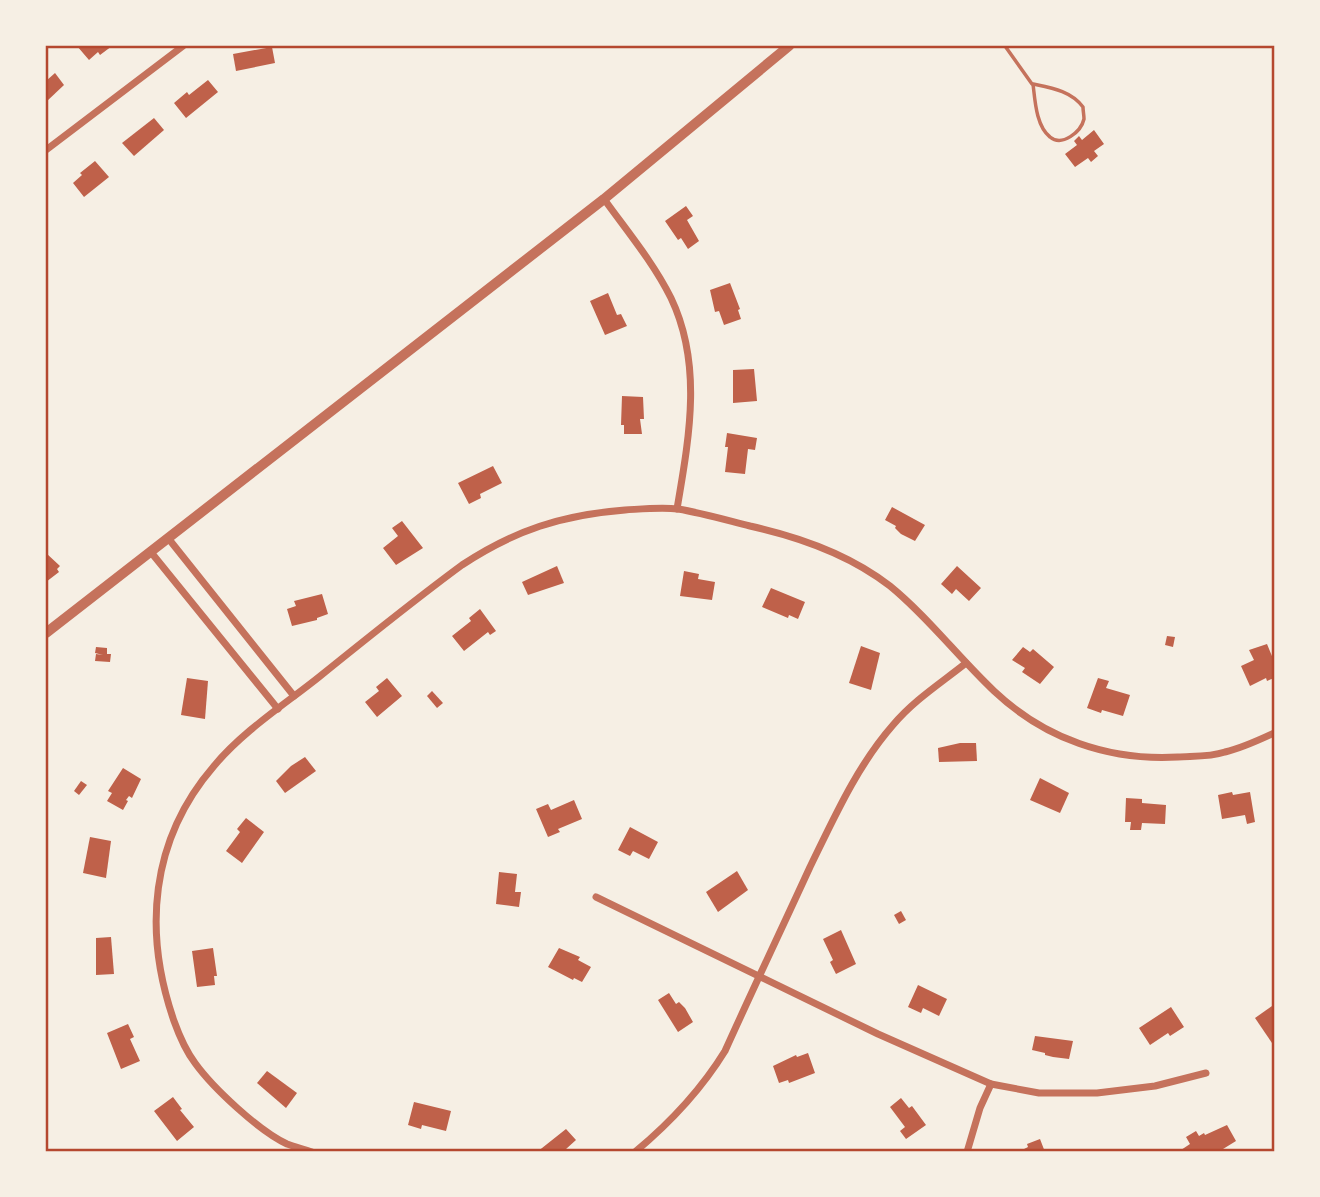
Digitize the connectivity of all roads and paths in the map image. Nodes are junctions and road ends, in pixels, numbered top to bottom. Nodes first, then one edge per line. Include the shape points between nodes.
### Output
1 (183, 46) edge
2 (789, 46) edge
3 (1005, 46) edge
4 (1032, 84) junction
5 (46, 150) edge
6 (604, 199) junction
7 (677, 509) junction
8 (168, 538) junction
9 (150, 551) junction
10 (46, 633) edge
11 (966, 663) junction
12 (295, 696) junction
13 (278, 709) junction
14 (1275, 733) edge
15 (596, 897) dead end
16 (759, 977) junction
17 (1206, 1073) dead end
18 (990, 1084) junction
19 (286, 1148) edge
20 (312, 1152) edge
21 (635, 1152) edge
22 (967, 1152) edge

1 - 5 street
2 - 6 street
3 - 4 lane
4 - 4 lane via 1044,130 1057,141 1068,139 1084,119 1083,107 1059,89
6 - 7 street via 658,275 687,349 690,427
6 - 8 street
7 - 11 street via 790,535 851,561 915,608
7 - 12 street via 578,515 498,543 444,578
8 - 9 street
8 - 12 street
9 - 10 street
9 - 13 street
11 - 14 street via 1037,725 1107,752 1145,758 1204,756
11 - 16 street via 920,698 875,748 829,829
12 - 13 street
13 - 19 street via 215,763 185,808 157,891 155,940 164,992 195,1063
15 - 16 street
16 - 18 street
16 - 21 street via 708,1077
17 - 18 street via 1155,1086 1097,1093 1039,1093
18 - 22 street
19 - 20 street

